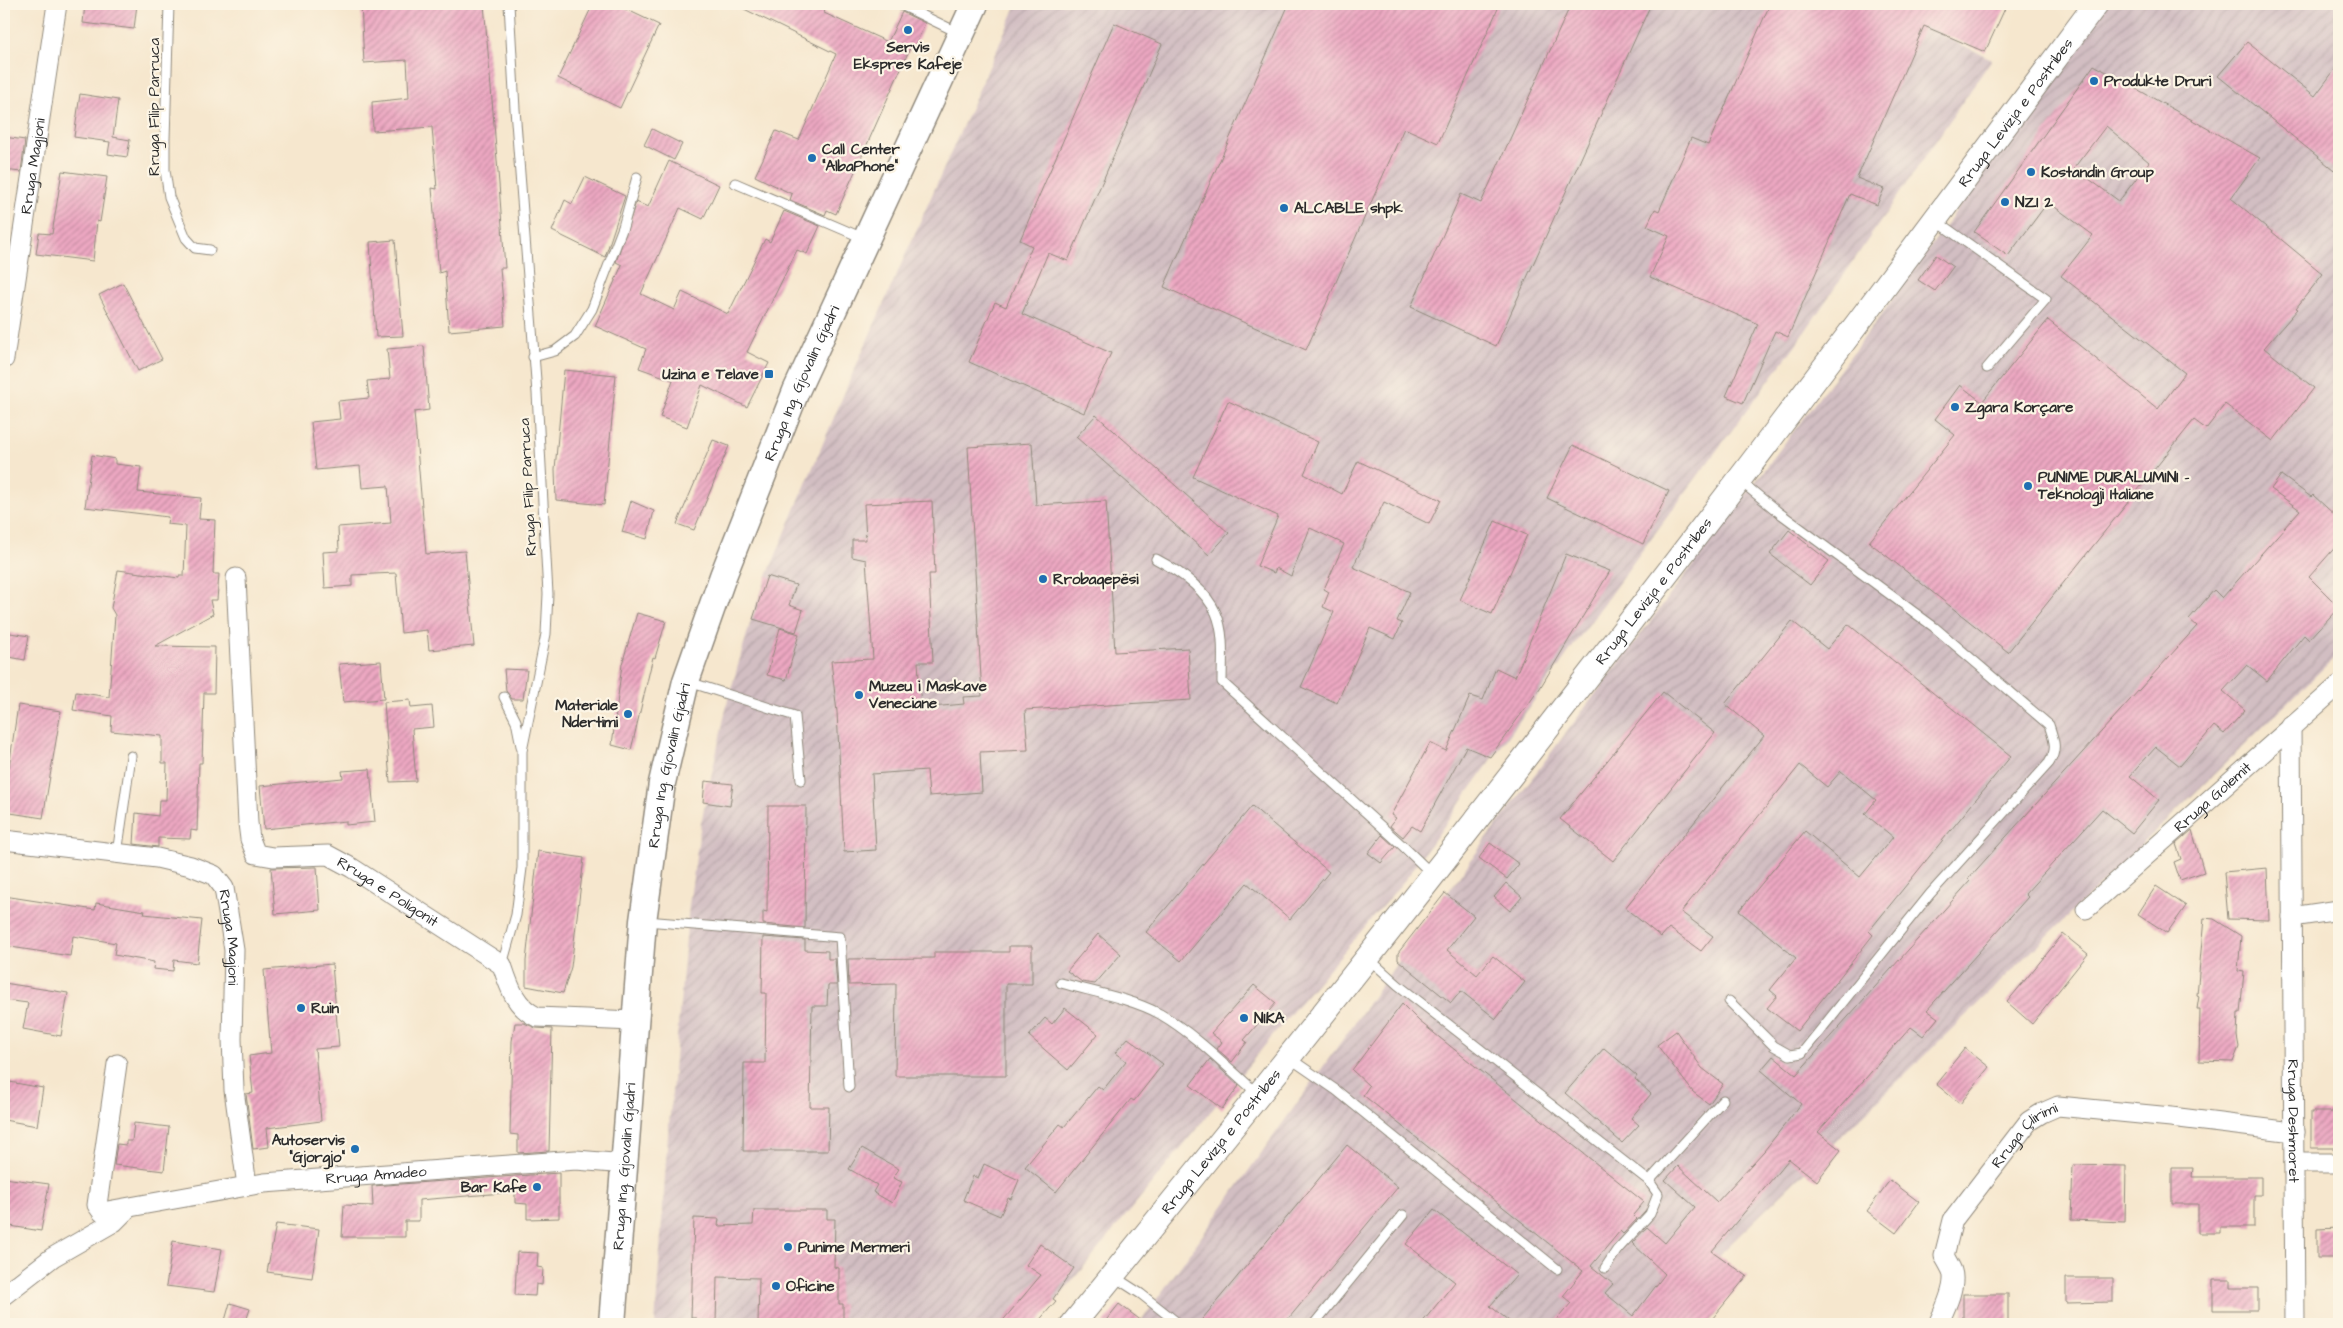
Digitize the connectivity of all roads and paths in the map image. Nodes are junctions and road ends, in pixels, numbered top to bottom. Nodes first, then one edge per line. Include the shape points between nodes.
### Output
1 (57, 4) edge
2 (169, 4) edge
3 (509, 4) edge
4 (900, 4) edge
5 (976, 4) edge
6 (2096, 4) edge
7 (961, 34) junction
8 (637, 177) dead end
9 (734, 183) dead end
10 (1935, 220) junction
11 (865, 239) junction
12 (210, 250) dead end
13 (533, 356) junction
14 (4, 358) edge
15 (1987, 368) dead end
16 (1739, 480) junction
17 (1156, 560) dead end
18 (236, 578) dead end
19 (686, 681) junction
20 (2339, 685) edge
21 (504, 697) dead end
22 (2291, 726) junction
23 (522, 751) junction
24 (131, 756) dead end
25 (801, 780) dead end
26 (4, 840) edge
27 (117, 854) junction
28 (1433, 876) junction
29 (2086, 909) dead end
30 (2339, 910) edge
31 (2292, 917) junction
32 (643, 921) junction
33 (1368, 958) junction
34 (502, 965) junction
35 (1061, 983) dead end
36 (1729, 1001) dead end
37 (634, 1020) junction
38 (1288, 1057) junction
39 (117, 1064) dead end
40 (849, 1087) dead end
41 (1259, 1094) junction
42 (1723, 1100) dead end
43 (2294, 1132) junction
44 (2294, 1163) junction
45 (2339, 1163) edge
46 (626, 1164) junction
47 (1649, 1181) junction
48 (247, 1186) junction
49 (128, 1208) junction
50 (1403, 1215) dead end
51 (1605, 1268) dead end
52 (1557, 1269) dead end
53 (1112, 1276) junction
54 (4, 1294) edge
55 (612, 1324) edge
56 (1073, 1324) edge
57 (1179, 1324) edge
58 (1314, 1324) edge
59 (1938, 1324) edge
60 (2295, 1324) edge

1 - 14 street, Rruga Magjoni
2 - 12 lane, Rruga Filip Parruca via 165,170 169,197 186,238 195,248
3 - 13 lane, Rruga Filip Parruca
4 - 7 lane
5 - 7 main road, Rruga Ing. Gjovalin Gjadri
6 - 10 street, Rruga Levizja e Postribes
7 - 11 main road, Rruga Ing. Gjovalin Gjadri
8 - 13 lane via 623,227 592,309 575,336 555,351
9 - 11 lane
10 - 15 lane via 2046,299
10 - 16 street, Rruga Levizja e Postribes
11 - 19 main road, Rruga Ing. Gjovalin Gjadri via 792,400
13 - 23 lane, Rruga Filip Parruca via 548,594 546,634
16 - 28 street, Rruga Levizja e Postribes
16 - 36 lane via 1934,627 2048,725 2055,753 1930,894 1802,1053 1790,1054 1774,1046
17 - 28 lane via 1172,568 1198,589 1216,613 1222,642 1222,682
18 - 34 street, Rruga e Poligonit via 248,823 256,854 273,857 328,855
19 - 25 lane via 794,716
19 - 32 main road, Rruga Ing. Gjovalin Gjadri via 662,783
20 - 22 street, Rruga Golemit
21 - 23 lane via 516,721
22 - 29 street, Rruga Golemit
22 - 31 street, Rruga Deshmoret
23 - 34 lane, Rruga Filip Parruca via 522,868 516,915
24 - 27 lane
26 - 27 street, Rruga Magjoni
27 - 48 street, Rruga Magjoni via 191,866 214,876 224,888 234,950 234,1090
28 - 33 street, Rruga Levizja e Postribes
30 - 31 street
31 - 43 street, Rruga Deshmoret
32 - 37 main road, Rruga Ing. Gjovalin Gjadri
32 - 40 lane via 840,937
33 - 38 street, Rruga Levizja e Postribes
33 - 47 lane via 1398,985
34 - 37 street via 511,992 527,1012 537,1017
35 - 41 lane via 1159,1014
37 - 46 main road, Rruga Ing. Gjovalin Gjadri
38 - 41 street, Rruga Levizja e Postribes
38 - 52 lane via 1336,1090
39 - 49 street, Rruga Amadeo via 97,1205 102,1212
41 - 53 street, Rruga Levizja e Postribes
42 - 47 lane
43 - 44 street, Rruga Deshmoret
43 - 59 street, Rruga Çlirimi via 2058,1106 2042,1113 2029,1121 1953,1220 1944,1256 1952,1272 1951,1287
44 - 45 street
44 - 60 street, Rruga Deshmoret
46 - 48 street, Rruga Amadeo via 576,1160
46 - 55 main road, Rruga Ing. Gjovalin Gjadri
47 - 51 lane via 1658,1194 1650,1214
48 - 49 street, Rruga Amadeo
49 - 54 street via 114,1222 53,1257
50 - 58 lane
53 - 56 street, Rruga Levizja e Postribes
53 - 57 lane

